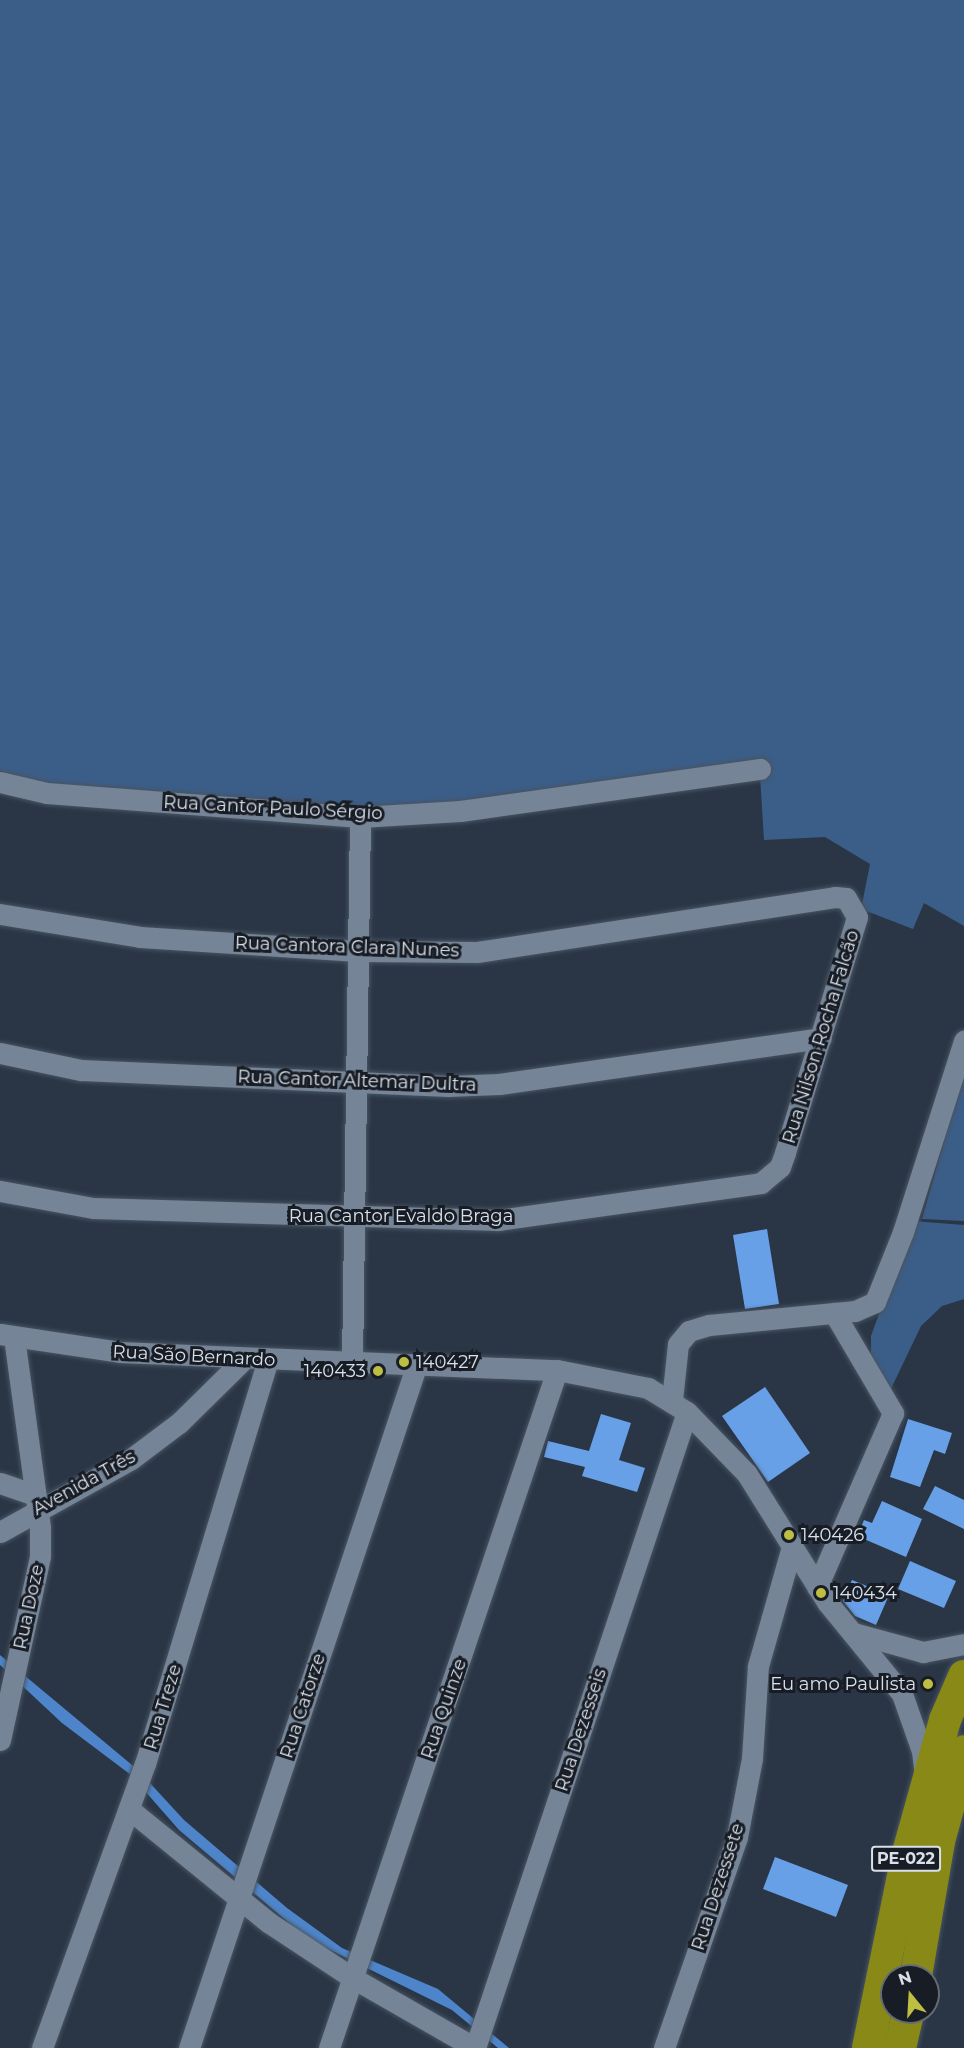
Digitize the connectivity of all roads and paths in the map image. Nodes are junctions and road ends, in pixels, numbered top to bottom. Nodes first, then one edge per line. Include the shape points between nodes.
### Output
1 (760, 769) dead end
2 (0, 782) edge
3 (360, 817) junction
4 (835, 897) joint
5 (0, 914) edge
6 (358, 951) junction
7 (821, 1038) junction
8 (964, 1041) edge
9 (0, 1053) edge
10 (357, 1083) junction
11 (785, 1153) joint
12 (0, 1191) edge
13 (356, 1218) junction
14 (834, 1313) junction
15 (7, 1336) edge
16 (244, 1359) junction
17 (268, 1360) junction
18 (352, 1363) junction
19 (417, 1364) junction
20 (557, 1370) junction
21 (679, 1406) junction
22 (0, 1483) edge
23 (36, 1501) junction
24 (0, 1532) edge
25 (792, 1547) junction
26 (817, 1587) junction
27 (854, 1633) junction
28 (964, 1644) edge
29 (964, 1676) edge
30 (6, 1686) edge
31 (0, 1740) edge
32 (964, 1751) edge
33 (926, 1786) junction
34 (129, 1809) junction
35 (242, 1894) junction
36 (918, 1964) edge
37 (355, 1974) junction
38 (905, 2024) edge
39 (477, 2043) edge
40 (42, 2048) edge
41 (189, 2048) edge
42 (329, 2048) edge
43 (664, 2048) edge
44 (868, 2048) edge
45 (900, 2048) edge

1 - 3 street, Rua Cantor Paulo Sérgio via 460,811
2 - 3 street, Rua Cantor Paulo Sérgio via 47,793
3 - 6 street
4 - 6 street, Rua Cantora Clara Nunes via 562,943 477,952
4 - 7 street, Rua Nilson Rocha Falcão via 846,898 853,906 855,931
5 - 6 street, Rua Cantora Clara Nunes via 140,937
6 - 10 street
7 - 10 street, Rua Cantor Altemar Dultra via 499,1084
7 - 11 street, Rua Nilson Rocha Falcão
8 - 14 street, Rua Dezesseis via 880,1295 866,1307
9 - 10 street, Rua Cantor Altemar Dultra via 81,1070
10 - 13 street
11 - 13 street, Rua Cantor Evaldo Braga via 773,1176 729,1189 499,1220
12 - 13 street, Rua Cantor Evaldo Braga via 93,1208
13 - 18 street
14 - 21 street, Rua Dezesseis via 709,1325 689,1331 678,1344
14 - 26 street via 893,1413
15 - 16 street, Rua São Bernardo via 120,1352
15 - 23 street, Rua Doze
16 - 17 street, Rua São Bernardo
16 - 23 street, Avenida Três via 179,1423 131,1459
17 - 18 street, Rua São Bernardo
17 - 34 street, Rua Treze
18 - 19 street, Rua São Bernardo
19 - 20 street, Rua São Bernardo
19 - 35 street, Rua Catorze
20 - 21 street, Rua São Bernardo via 626,1380
20 - 37 street, Rua Quinze
21 - 25 street via 734,1457
21 - 39 street, Rua Dezesseis
22 - 23 street
23 - 24 street, Avenida Três
23 - 30 street, Rua Doze via 40,1556 17,1660
25 - 26 street
25 - 43 street, Rua Dezessete via 758,1666 752,1758 736,1837
26 - 27 street
27 - 28 street via 923,1652
27 - 33 street via 902,1694 922,1750
29 - 33 highway, PE-022
30 - 31 street, Rua Doze
32 - 36 highway, PE-022 via 939,1841
33 - 44 highway, PE-022 via 907,1856
34 - 35 street
34 - 40 street, Rua Treze
35 - 37 street
35 - 41 street, Rua Catorze
37 - 39 street
37 - 42 street, Rua Quinze
38 - 45 highway

